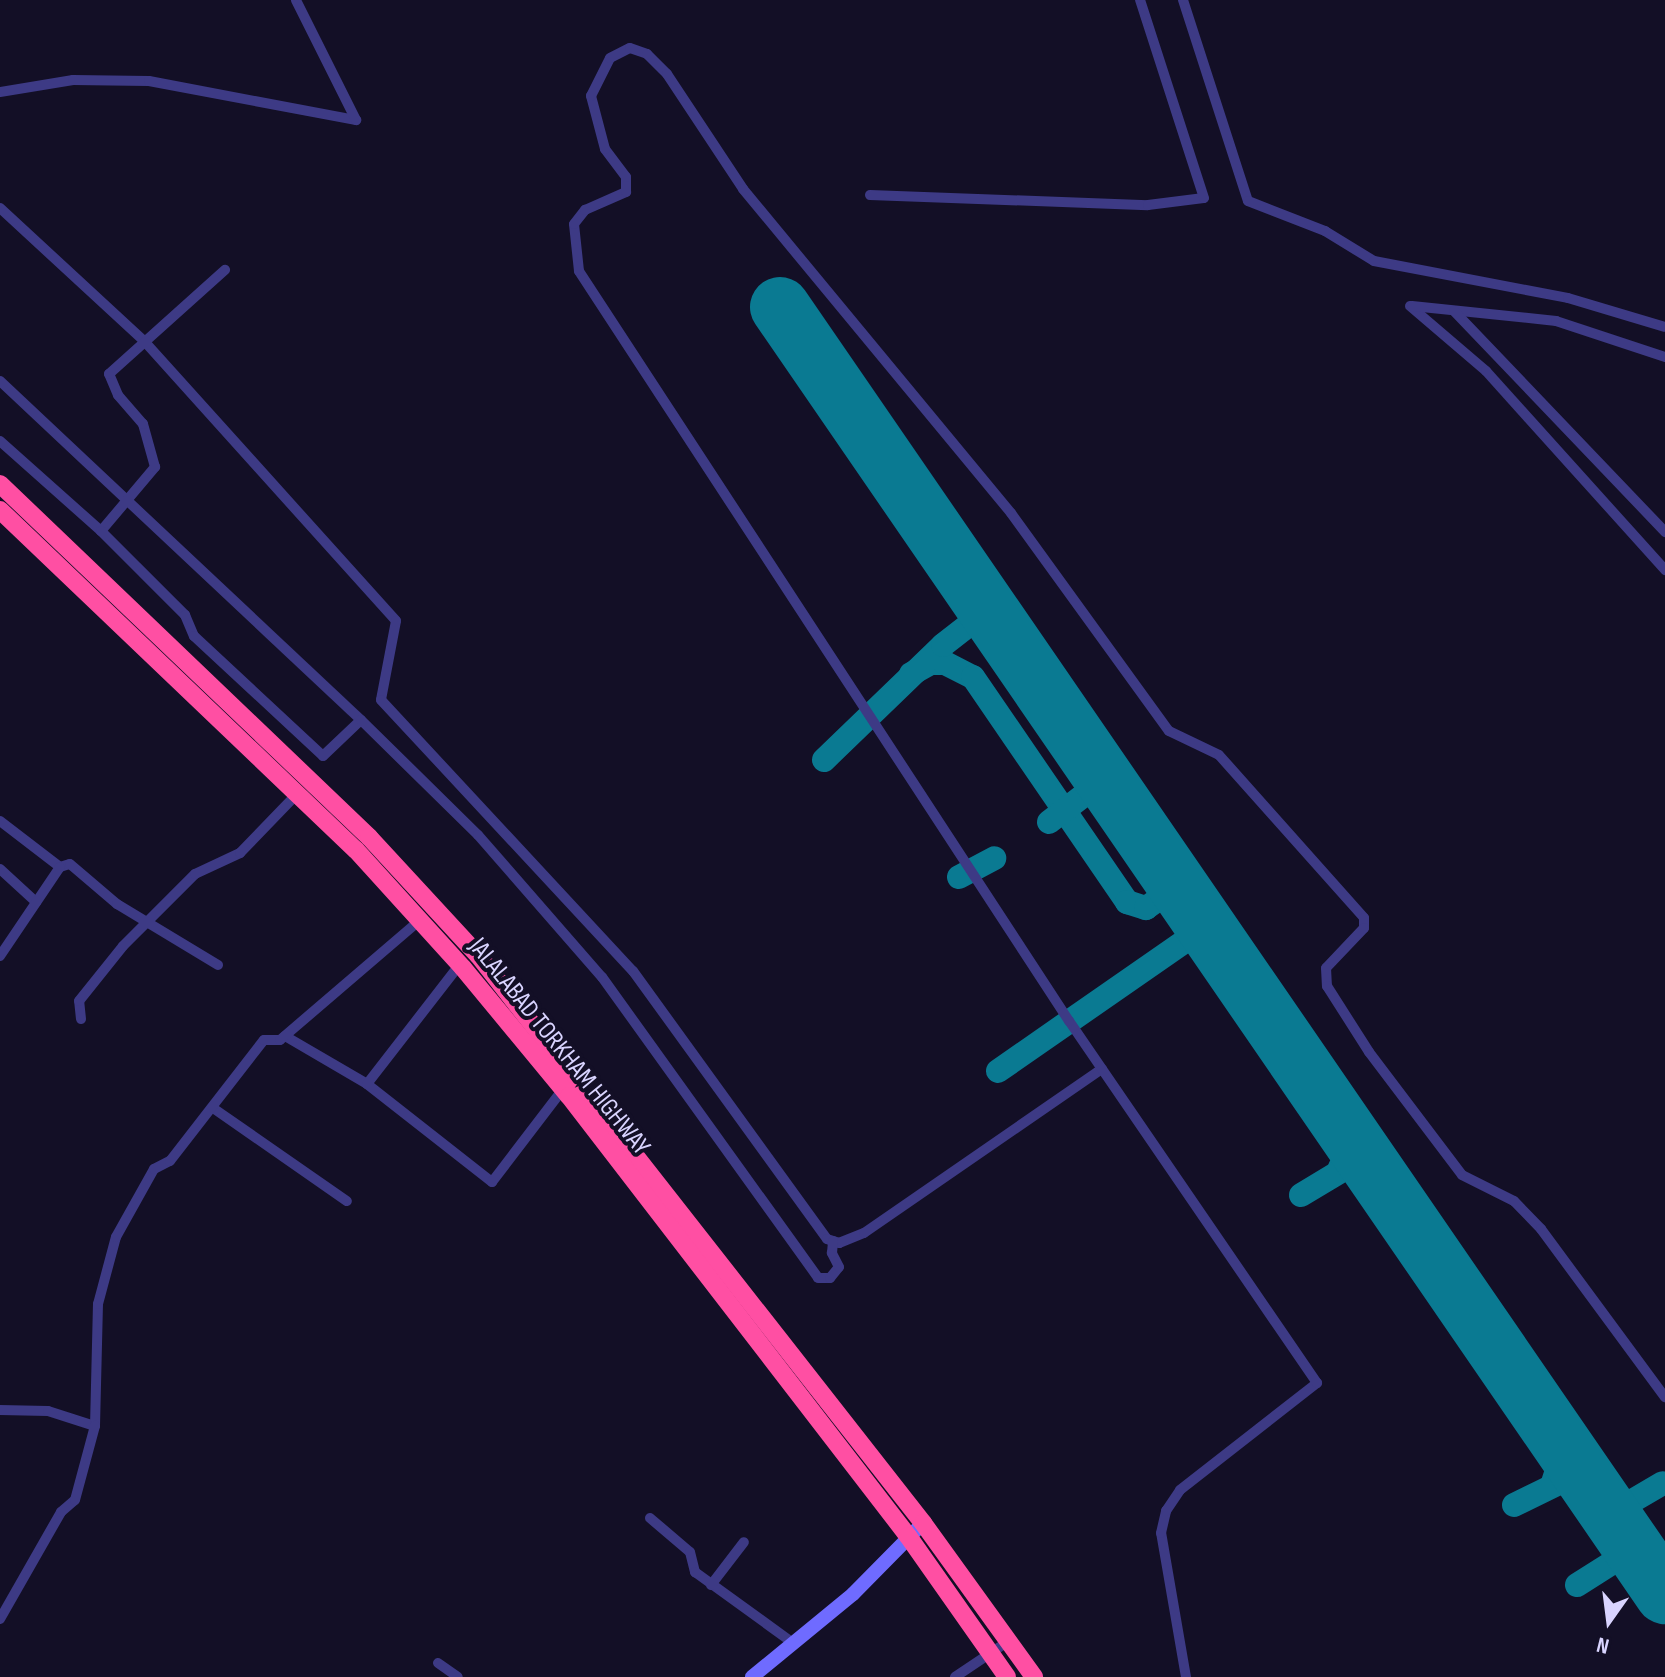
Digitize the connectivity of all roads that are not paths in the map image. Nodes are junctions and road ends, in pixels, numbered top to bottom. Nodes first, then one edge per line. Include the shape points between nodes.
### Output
1 (296, 0) edge
2 (1140, 0) edge
3 (1183, 0) edge
4 (0, 92) edge
5 (870, 195) dead end
6 (0, 208) edge
7 (225, 270) dead end
8 (1454, 311) junction
9 (1665, 327) edge
10 (145, 342) junction
11 (1665, 357) edge
12 (0, 381) edge
13 (0, 441) edge
14 (0, 484) edge
15 (126, 503) junction
16 (0, 510) edge
17 (101, 531) junction
18 (1665, 532) edge
19 (1665, 570) edge
20 (361, 720) junction
21 (298, 793) junction
22 (0, 821) edge
23 (60, 867) junction
24 (0, 869) edge
25 (36, 902) junction
26 (420, 920) junction
27 (147, 921) junction
28 (0, 956) edge
29 (460, 964) junction
30 (218, 965) dead end
31 (81, 1019) dead end
32 (285, 1036) junction
33 (1102, 1069) junction
34 (367, 1084) junction
35 (563, 1089) junction
36 (213, 1108) junction
37 (347, 1201) dead end
38 (833, 1241) junction
39 (1665, 1397) edge
40 (0, 1410) edge
41 (95, 1426) junction
42 (650, 1518) dead end
43 (923, 1523) junction
44 (908, 1536) junction
45 (744, 1542) dead end
46 (711, 1585) junction
47 (0, 1619) edge
48 (1007, 1642) junction
49 (793, 1643) junction
50 (989, 1654) junction
51 (438, 1663) dead end
52 (458, 1677) edge
53 (752, 1677) edge
54 (955, 1677) edge
55 (1007, 1677) edge
56 (1034, 1677) edge
57 (1186, 1677) edge

1 - 4 street via 356,120 149,81 73,80
2 - 5 street via 1204,198 1148,205
3 - 9 street via 1248,201 1325,231 1374,261 1568,298
6 - 10 street
7 - 10 street
8 - 11 street via 1556,321
8 - 18 street
8 - 19 street via 1410,306 1486,371
10 - 15 street via 109,374 118,395 143,424 155,467
10 - 38 street via 396,621 381,700 633,971 804,1212
12 - 15 street
13 - 17 street
14 - 43 highway via 369,837 478,955
15 - 17 street
15 - 20 street
16 - 21 highway, JALALABAD TORKHAM HIGHWAY
17 - 20 street via 185,615 194,636 323,756
20 - 38 street via 478,835 602,977 818,1278 830,1278 839,1267
21 - 26 highway, JALALABAD TORKHAM HIGHWAY
21 - 27 street via 240,853 195,874
22 - 23 street
23 - 25 street
23 - 27 street via 70,864 90,884
24 - 25 street
25 - 28 street
26 - 29 highway, JALALABAD TORKHAM HIGHWAY
26 - 32 street
27 - 30 street
27 - 31 street via 79,1001
29 - 34 street
29 - 35 highway, JALALABAD TORKHAM HIGHWAY
32 - 34 street
32 - 36 street via 264,1040
33 - 38 street via 864,1233
33 - 39 street via 579,271 574,224 585,210 626,192 626,177 605,149 591,96 610,58 630,48 647,54 667,74 743,189 1011,513 1169,731 1219,755 1364,918 1364,928 1326,968 1327,986 1462,1175 1514,1201 1541,1229
33 - 57 street via 1317,1383 1180,1490 1166,1511 1161,1533
34 - 35 street via 492,1182
35 - 44 highway, JALALABAD TORKHAM HIGHWAY
36 - 37 street
36 - 41 street via 170,1161 154,1169 116,1237 98,1304
40 - 41 street via 48,1411
41 - 47 street via 75,1500 61,1512
42 - 46 street via 690,1552 695,1572
43 - 44 street
43 - 48 highway
44 - 49 street via 853,1594
44 - 50 highway, JALALABAD TORKHAM HIGHWAY
45 - 46 street
46 - 49 street
48 - 50 street
48 - 56 highway
49 - 53 street
50 - 54 street
50 - 55 highway, JALALABAD TORKHAM HIGHWAY
51 - 52 street

